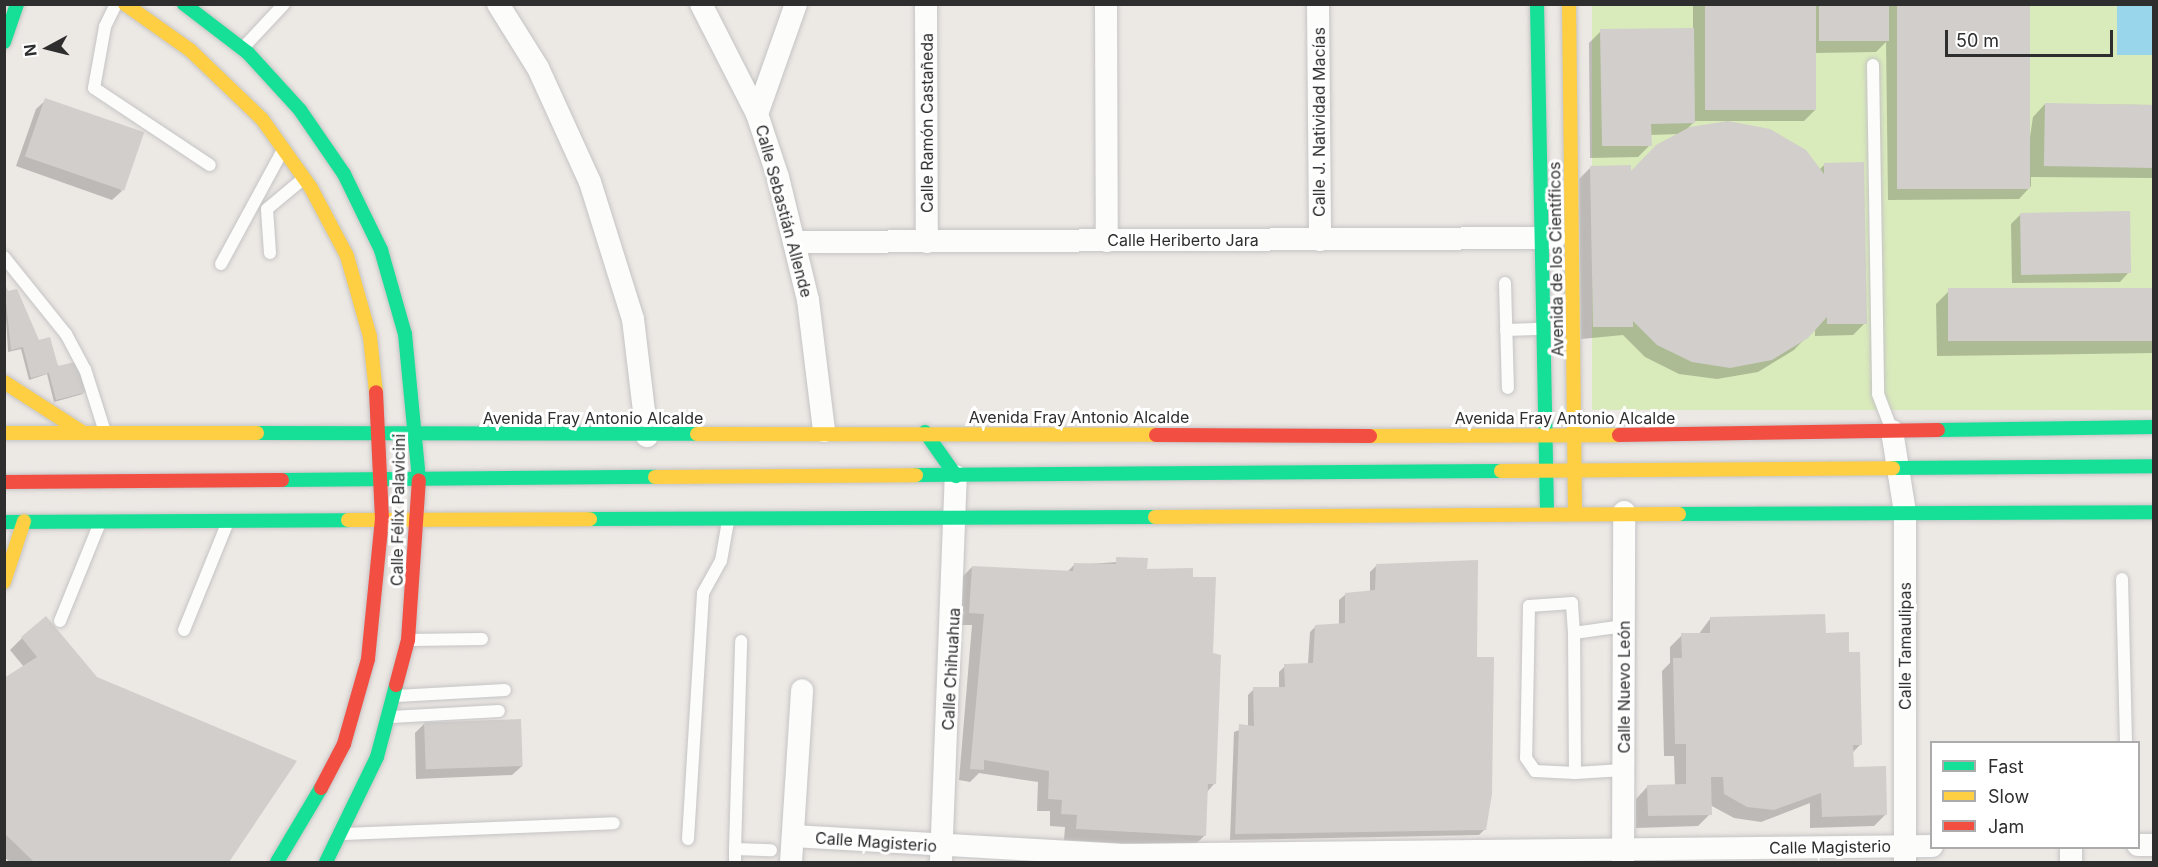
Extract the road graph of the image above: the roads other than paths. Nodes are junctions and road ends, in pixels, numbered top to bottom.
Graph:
1 (17, 4) edge
2 (116, 4) edge
3 (125, 4) edge
4 (184, 4) edge
5 (284, 4) edge
6 (701, 4) edge
7 (796, 4) edge
8 (926, 4) edge
9 (1106, 4) edge
10 (1318, 4) edge
11 (1537, 4) edge
12 (1569, 4) edge
13 (503, 6) edge
14 (4, 42) edge
15 (242, 49) junction
16 (1873, 65) dead end
17 (757, 114) junction
18 (283, 149) junction
19 (210, 165) dead end
20 (304, 178) junction
21 (1572, 238) junction
22 (1543, 239) junction
23 (1320, 240) junction
24 (1107, 241) junction
25 (795, 242) junction
26 (927, 242) junction
27 (270, 253) dead end
28 (4, 257) edge
29 (221, 264) dead end
30 (1505, 283) dead end
31 (1544, 329) junction
32 (1506, 330) junction
33 (4, 382) edge
34 (1508, 388) dead end
35 (2154, 427) edge
36 (824, 431) junction
37 (1892, 431) junction
38 (82, 432) junction
39 (926, 432) junction
40 (4, 433) edge
41 (105, 433) junction
42 (381, 434) junction
43 (418, 435) junction
44 (647, 436) junction
45 (1545, 436) junction
46 (1574, 436) junction
47 (2154, 466) edge
48 (1901, 467) junction
49 (1546, 473) junction
50 (1575, 473) junction
51 (956, 476) junction
52 (382, 481) junction
53 (419, 481) junction
54 (4, 482) edge
55 (1624, 512) junction
56 (1905, 512) junction
57 (2154, 512) edge
58 (1547, 513) junction
59 (1575, 513) junction
60 (958, 516) junction
61 (729, 517) junction
62 (382, 519) junction
63 (418, 519) junction
64 (229, 520) junction
65 (24, 521) junction
66 (100, 521) junction
67 (4, 522) edge
68 (2122, 579) dead end
69 (4, 582) edge
70 (60, 621) dead end
71 (1624, 626) junction
72 (184, 630) dead end
73 (1574, 633) junction
74 (482, 639) dead end
75 (408, 640) junction
76 (741, 641) dead end
77 (506, 690) dead end
78 (802, 690) dead end
79 (394, 696) junction
80 (499, 711) dead end
81 (390, 717) junction
82 (2126, 741) edge
83 (1623, 770) junction
84 (1575, 773) junction
85 (614, 823) dead end
86 (340, 834) junction
87 (792, 836) junction
88 (688, 839) dead end
89 (1930, 847) edge
90 (735, 849) junction
91 (771, 850) junction
92 (1905, 854) edge
93 (941, 855) edge
94 (1623, 856) edge
95 (1474, 858) edge
96 (277, 862) edge
97 (326, 862) edge
98 (735, 862) edge
99 (791, 862) edge
100 (804, 862) edge

1 - 14 street
2 - 19 lane
3 - 18 street, Calle Félix Palavicini
4 - 15 street, Calle Félix Palavicini
5 - 15 lane
6 - 17 street, Calle Sebastián Allende
7 - 17 street
8 - 26 street, Calle Ramón Castañeda
9 - 24 street
10 - 23 street, Calle J. Natividad Macías
11 - 22 street, Avenida de los Científicos
12 - 21 street, Avenida de los Científicos
13 - 44 street
15 - 43 street, Calle Félix Palavicini
16 - 37 lane
17 - 25 street, Calle Sebastián Allende
18 - 20 street, Calle Félix Palavicini
18 - 29 lane
20 - 27 lane
20 - 42 street, Calle Félix Palavicini
21 - 22 street, Calle Heriberto Jara
21 - 46 street, Avenida de los Científicos
22 - 23 street, Calle Heriberto Jara
22 - 31 street, Avenida de los Científicos
23 - 24 street, Calle Heriberto Jara
24 - 26 street, Calle Heriberto Jara
25 - 26 street, Calle Heriberto Jara
25 - 36 street, Calle Sebastián Allende
28 - 41 lane
30 - 32 lane
31 - 32 lane
31 - 45 street, Avenida de los Científicos
32 - 34 lane
33 - 38 street
35 - 37 street, Avenida Fray Antonio Alcalde
36 - 39 street, Avenida Fray Antonio Alcalde
36 - 44 street, Avenida Fray Antonio Alcalde
37 - 46 street, Avenida Fray Antonio Alcalde
37 - 48 street, Calle Tamaulipas
38 - 40 street, Avenida Fray Antonio Alcalde
38 - 41 street, Avenida Fray Antonio Alcalde
39 - 45 street, Avenida Fray Antonio Alcalde
39 - 51 street
41 - 42 street, Avenida Fray Antonio Alcalde
42 - 43 street, Avenida Fray Antonio Alcalde
42 - 52 street, Calle Félix Palavicini
43 - 44 street, Avenida Fray Antonio Alcalde
43 - 53 street, Calle Félix Palavicini
45 - 46 street, Avenida Fray Antonio Alcalde
45 - 49 street, Avenida de los Científicos
46 - 50 street, Avenida de los Científicos
47 - 48 street
48 - 50 street
48 - 56 street, Calle Tamaulipas
49 - 50 street
49 - 51 street
49 - 58 street, Avenida de los Científicos
50 - 59 street, Avenida de los Científicos
51 - 53 street
51 - 60 street, Calle Chihuahua
52 - 53 street
52 - 54 street
52 - 62 street, Calle Félix Palavicini
53 - 63 street, Calle Félix Palavicini
55 - 56 street
55 - 59 street
55 - 71 street, Calle Nuevo León
56 - 57 street
56 - 92 street, Calle Tamaulipas
58 - 59 street
58 - 60 street
60 - 61 street
60 - 93 street, Calle Chihuahua
61 - 63 street
61 - 88 lane
62 - 63 street
62 - 64 street
62 - 96 street, Calle Félix Palavicini
63 - 75 street, Calle Félix Palavicini
64 - 66 street
64 - 72 lane
65 - 66 street
65 - 67 street
65 - 69 street
66 - 70 lane
68 - 82 lane
71 - 73 lane
71 - 83 street, Calle Nuevo León
73 - 84 lane
73 - 84 lane
74 - 75 lane
75 - 79 street, Calle Félix Palavicini
76 - 90 lane
77 - 79 lane
78 - 87 street
79 - 81 street, Calle Félix Palavicini
80 - 81 lane
81 - 86 street, Calle Félix Palavicini
83 - 84 lane
83 - 94 street, Calle Nuevo León
85 - 86 lane
86 - 97 street, Calle Félix Palavicini
87 - 91 lane
87 - 93 street, Calle Magisterio
87 - 99 street
89 - 92 street, Calle Magisterio
90 - 91 lane
90 - 98 lane
91 - 99 lane
92 - 94 street, Calle Magisterio
93 - 95 street, Calle Magisterio
94 - 95 street, Calle Magisterio
99 - 100 street, Calle Magisterio

